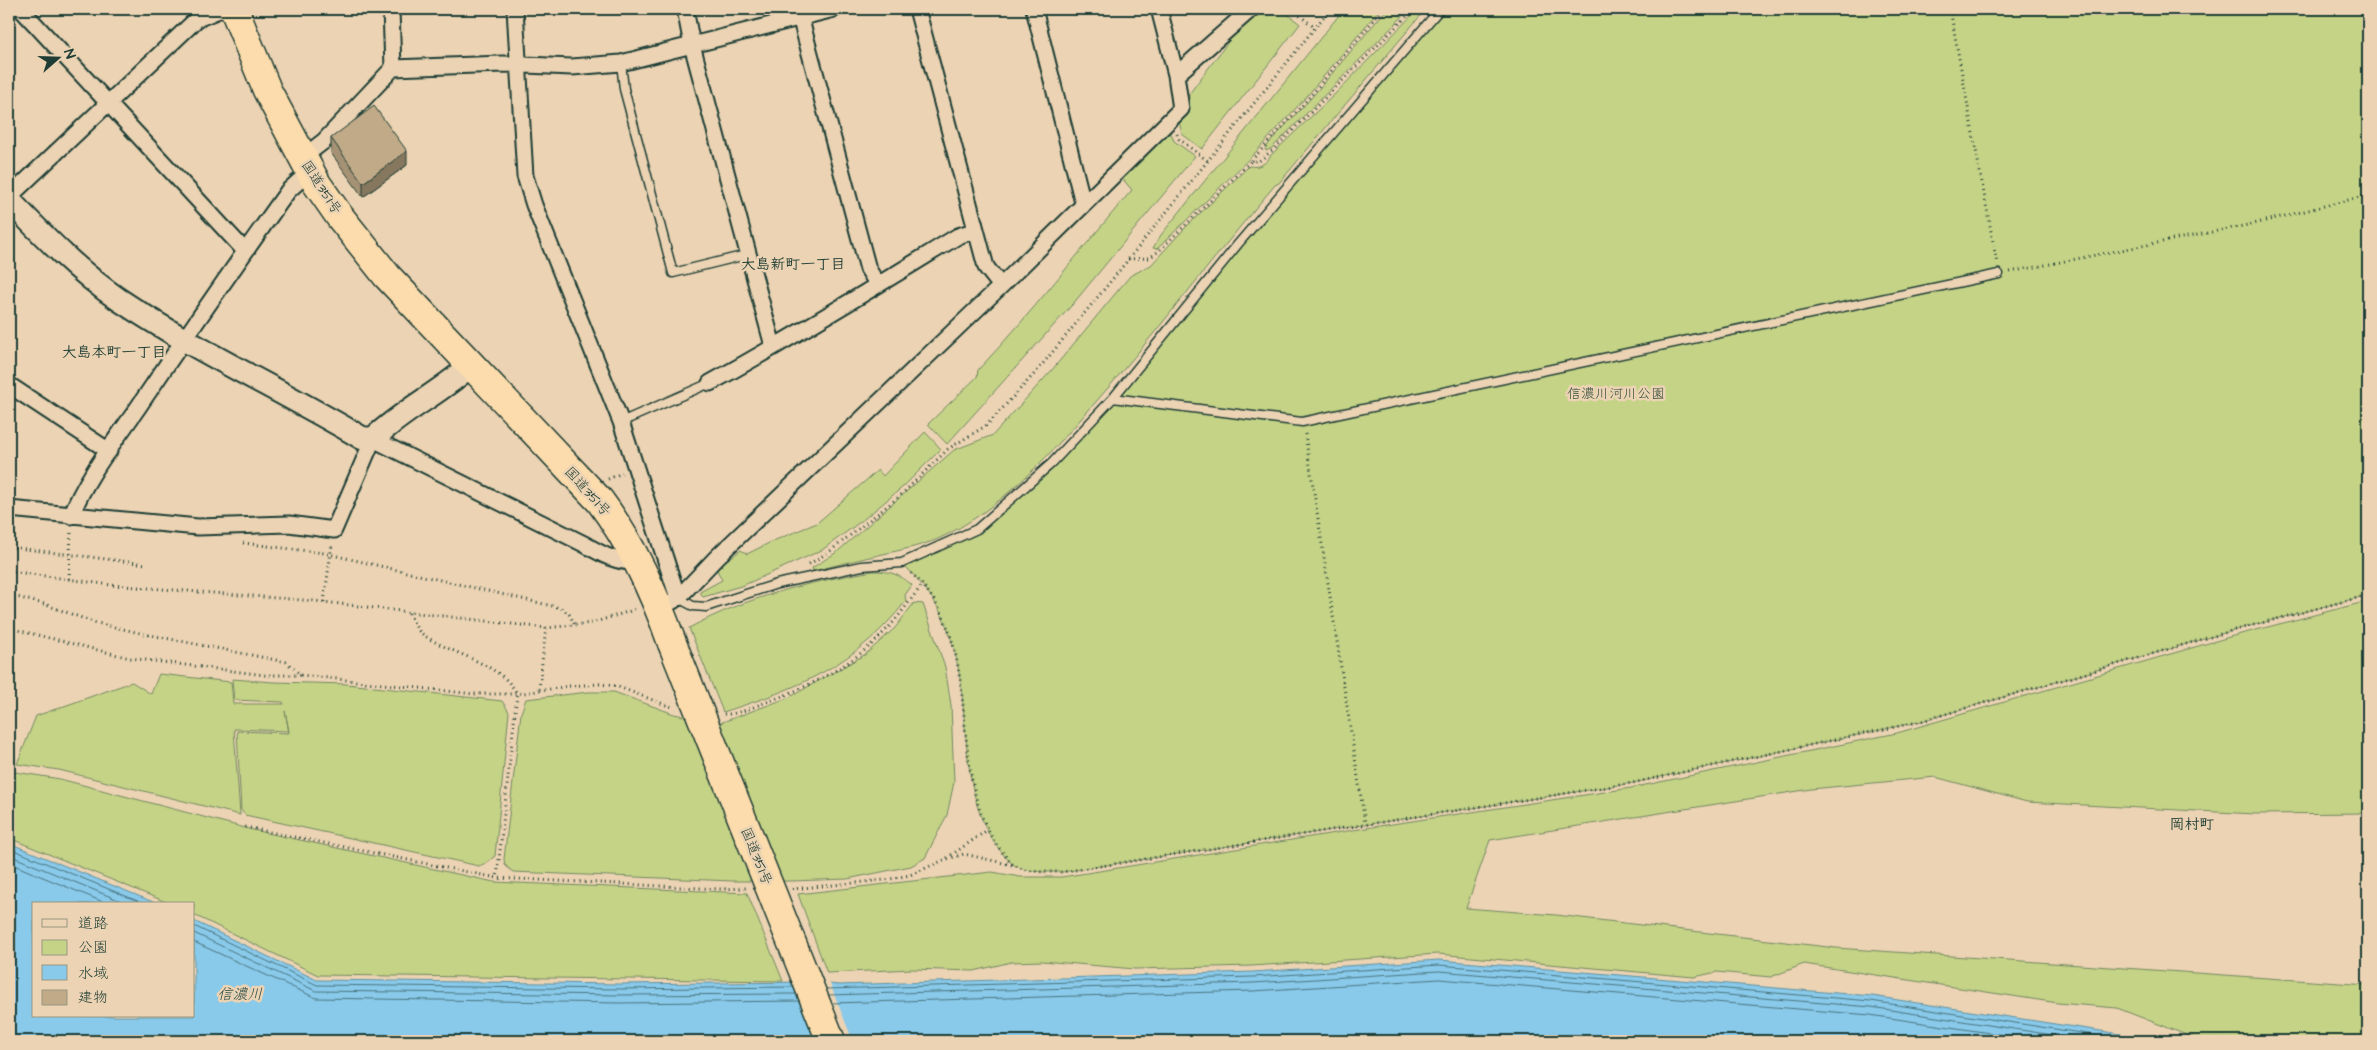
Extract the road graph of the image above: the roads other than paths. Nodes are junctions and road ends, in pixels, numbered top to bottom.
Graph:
1 (20, 9) edge
2 (221, 9) edge
3 (234, 9) edge
4 (391, 9) edge
5 (515, 9) edge
6 (685, 9) edge
7 (834, 9) edge
8 (917, 9) edge
9 (1034, 9) edge
10 (1159, 9) edge
11 (1251, 9) edge
12 (1440, 9) edge
13 (799, 13) edge
14 (692, 46) junction
15 (621, 63) junction
16 (518, 66) junction
17 (393, 68) junction
18 (1176, 75) junction
19 (108, 104) junction
20 (306, 164) junction
21 (9, 198) edge
22 (1084, 203) junction
23 (976, 230) junction
24 (245, 251) junction
25 (746, 256) junction
26 (1999, 274) road end
27 (878, 285) junction
28 (1001, 286) junction
29 (184, 340) junction
30 (772, 346) junction
31 (470, 365) junction
32 (710, 383) joint
33 (9, 385) edge
34 (1113, 398) junction
35 (621, 422) junction
36 (373, 439) junction
37 (109, 451) junction
38 (9, 509) edge
39 (72, 519) junction
40 (639, 562) junction
41 (660, 604) junction
42 (831, 1041) edge

1 - 19 street
2 - 19 street
3 - 20 highway, 国道351号
4 - 17 street
5 - 16 street
6 - 14 street
7 - 13 street
8 - 23 street
9 - 22 street
10 - 18 street
11 - 18 street
12 - 34 lane
13 - 14 street
13 - 27 street
14 - 15 street
14 - 25 street
15 - 16 street
15 - 25 lane
16 - 17 street
16 - 35 street
17 - 20 street
18 - 22 street
19 - 21 street
19 - 24 street
20 - 24 street
20 - 31 highway, 国道351号
21 - 29 street
22 - 28 street
23 - 27 street
23 - 28 street
24 - 29 street
25 - 30 street
26 - 34 lane
27 - 30 street
28 - 41 street
29 - 36 street
29 - 37 street
30 - 32 street
31 - 36 street
31 - 40 highway, 国道351号
32 - 35 lane
33 - 37 street
34 - 41 lane
35 - 41 street
36 - 39 street
36 - 40 street
37 - 39 street
38 - 39 street
40 - 41 highway, 国道351号
41 - 42 highway, 国道351号, bridge

